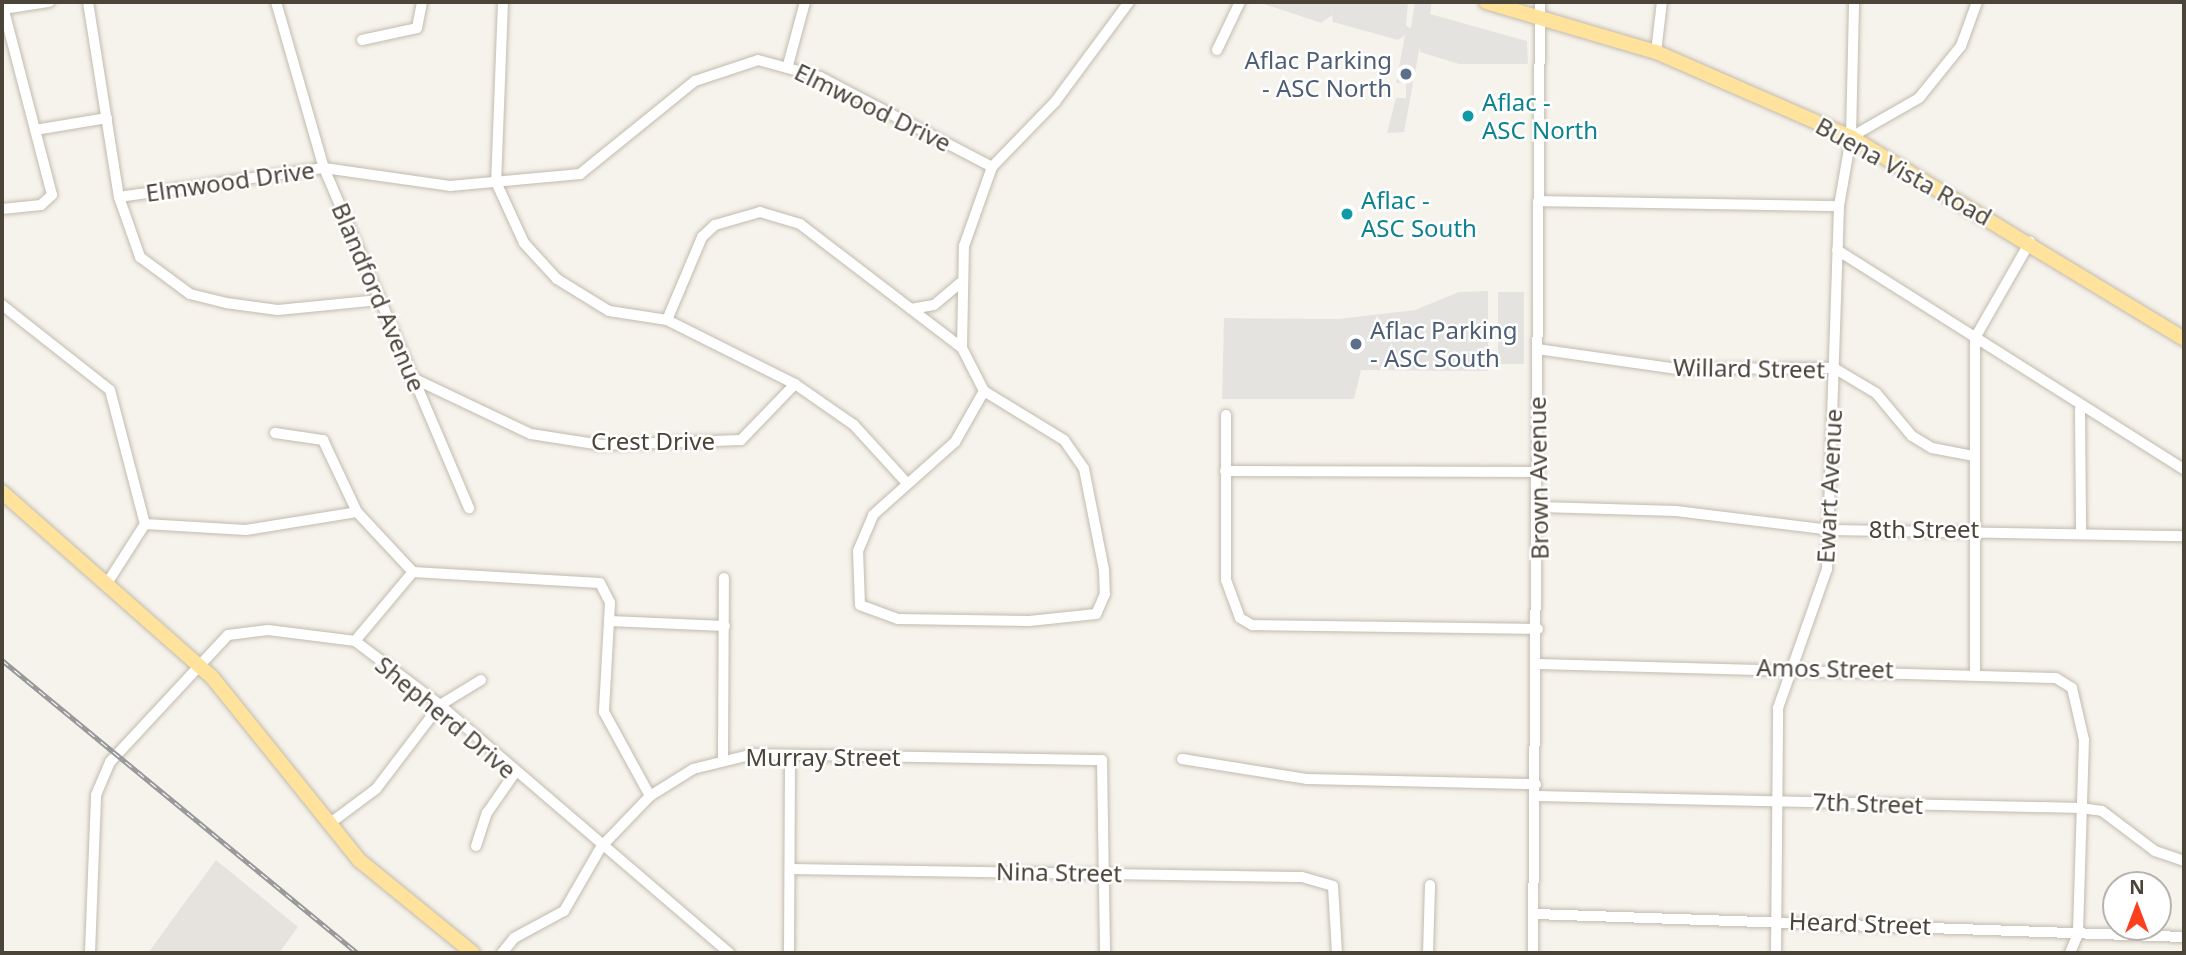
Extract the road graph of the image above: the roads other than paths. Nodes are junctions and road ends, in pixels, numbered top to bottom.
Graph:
1 (49, 2) edge
2 (88, 2) edge
3 (276, 2) edge
4 (422, 2) edge
5 (503, 2) edge
6 (805, 2) edge
7 (1129, 2) edge
8 (1240, 2) edge
9 (1486, 2) edge
10 (1540, 2) edge
11 (1662, 2) edge
12 (1854, 2) edge
13 (1977, 2) edge
14 (2, 6) edge
15 (1540, 18) junction
16 (362, 40) dead end
17 (1217, 50) dead end
18 (1656, 52) junction
19 (788, 65) junction
20 (107, 118) junction
21 (35, 131) junction
22 (1851, 137) junction
23 (992, 167) junction
24 (324, 168) junction
25 (496, 182) junction
26 (119, 197) junction
27 (1538, 201) junction
28 (1839, 206) junction
29 (2, 209) edge
30 (2030, 242) junction
31 (1838, 250) junction
32 (960, 283) junction
33 (380, 300) junction
34 (2, 305) edge
35 (911, 309) junction
36 (667, 320) junction
37 (1975, 338) junction
38 (2184, 339) edge
39 (962, 348) junction
40 (1537, 349) junction
41 (1834, 368) junction
42 (415, 379) junction
43 (795, 384) junction
44 (984, 391) junction
45 (2081, 409) junction
46 (1226, 415) dead end
47 (275, 433) dead end
48 (1974, 456) junction
49 (2184, 469) edge
50 (1225, 471) junction
51 (1539, 472) junction
52 (905, 481) junction
53 (2, 492) edge
54 (1540, 507) junction
55 (469, 508) dead end
56 (357, 512) junction
57 (145, 524) junction
58 (1979, 528) junction
59 (1830, 530) junction
60 (2081, 534) junction
61 (2184, 536) edge
62 (413, 572) junction
63 (724, 578) dead end
64 (106, 585) junction
65 (609, 621) junction
66 (725, 626) junction
67 (1538, 629) junction
68 (355, 641) junction
69 (198, 664) junction
70 (1538, 664) junction
71 (1789, 667) junction
72 (1975, 671) junction
73 (481, 680) dead end
74 (440, 705) junction
75 (790, 757) junction
76 (723, 758) junction
77 (1182, 759) dead end
78 (514, 774) junction
79 (1536, 784) junction
80 (650, 796) junction
81 (1537, 796) junction
82 (1781, 800) junction
83 (2081, 808) junction
84 (329, 824) junction
85 (476, 846) dead end
86 (601, 847) junction
87 (2184, 860) edge
88 (790, 869) junction
89 (1105, 873) junction
90 (1430, 885) dead end
91 (1535, 914) junction
92 (1777, 920) junction
93 (2078, 934) junction
94 (2184, 937) edge
95 (90, 953) edge
96 (473, 953) edge
97 (502, 953) edge
98 (729, 953) edge
99 (789, 953) edge
100 (1105, 953) edge
101 (1338, 953) edge
102 (1428, 953) edge
103 (1533, 953) edge
104 (1776, 953) edge
105 (2070, 953) edge

1 - 14 street
2 - 20 street
3 - 24 street, Blandford Avenue
4 - 16 street
5 - 25 street
6 - 19 street
7 - 23 street
8 - 17 street
9 - 15 main road, Buena Vista Road
10 - 15 street, Brown Avenue
11 - 18 street
12 - 22 street, Ewart Avenue
13 - 22 street
14 - 21 street
15 - 18 main road, Buena Vista Road
15 - 27 street, Brown Avenue
18 - 22 main road, Buena Vista Road
19 - 23 street, Elmwood Drive
19 - 25 street, Elmwood Drive
20 - 21 street
20 - 26 street
21 - 29 street
22 - 28 street, Ewart Avenue
22 - 30 main road, Buena Vista Road
23 - 32 street
24 - 25 street, Elmwood Drive
24 - 26 street, Elmwood Drive
24 - 33 street, Blandford Avenue
25 - 36 street
26 - 33 street
27 - 28 street
27 - 40 street, Brown Avenue
28 - 31 street, Ewart Avenue
30 - 37 street
30 - 38 main road, Buena Vista Road
31 - 37 street
31 - 41 street, Ewart Avenue
32 - 35 street
32 - 39 street
33 - 42 street, Blandford Avenue
34 - 57 street
35 - 36 street
35 - 39 street
36 - 43 street
37 - 45 street
37 - 48 street
39 - 44 street
40 - 41 street, Willard Street
40 - 51 street, Brown Avenue
41 - 48 street, Willard Street
41 - 59 street, Ewart Avenue
42 - 43 street, Crest Drive
42 - 55 street, Blandford Avenue
43 - 52 street
44 - 52 street
44 - 52 street
45 - 49 street
45 - 60 street
46 - 50 street
47 - 56 street
48 - 58 street
50 - 51 street
50 - 67 street
51 - 54 street, Brown Avenue
53 - 64 main road
54 - 59 street, 8th Street
54 - 67 street, Brown Avenue
56 - 57 street
56 - 62 street
57 - 64 street
58 - 59 street, 8th Street
58 - 60 street, 8th Street
58 - 72 street
59 - 71 street, Ewart Avenue
60 - 61 street, 8th Street
62 - 65 street
62 - 68 street
63 - 66 street
64 - 69 main road
65 - 66 street
65 - 80 street
66 - 76 street
67 - 70 street, Brown Avenue
68 - 69 street, Shepherd Drive
68 - 74 street, Shepherd Drive
69 - 84 main road
69 - 95 street, Shepherd Drive
70 - 71 street, Amos Street
70 - 79 street, Brown Avenue
71 - 72 street, Amos Street
71 - 82 street, Ewart Avenue
72 - 83 street, Amos Street
73 - 74 street
74 - 78 street, Shepherd Drive
74 - 84 street
75 - 76 street, Murray Street
75 - 88 street
75 - 89 street, Murray Street
76 - 80 street, Murray Street
77 - 79 street
78 - 85 street
78 - 86 street, Shepherd Drive
79 - 81 street, Brown Avenue
80 - 86 street, Murray Street
81 - 82 street, 7th Street
81 - 91 street, Brown Avenue
82 - 83 street, 7th Street
82 - 92 street, Ewart Avenue
83 - 87 street, 7th Street
83 - 93 street, Amos Street
84 - 96 main road
86 - 97 street, Murray Street
86 - 98 street, Shepherd Drive
88 - 89 street, Nina Street
88 - 99 street
89 - 100 street, Murray Street
89 - 101 street, Nina Street
90 - 102 street
91 - 92 street, Heard Street
91 - 103 street, Brown Avenue
92 - 93 street, Heard Street
92 - 104 street, Ewart Avenue
93 - 94 street, Heard Street
93 - 105 street

